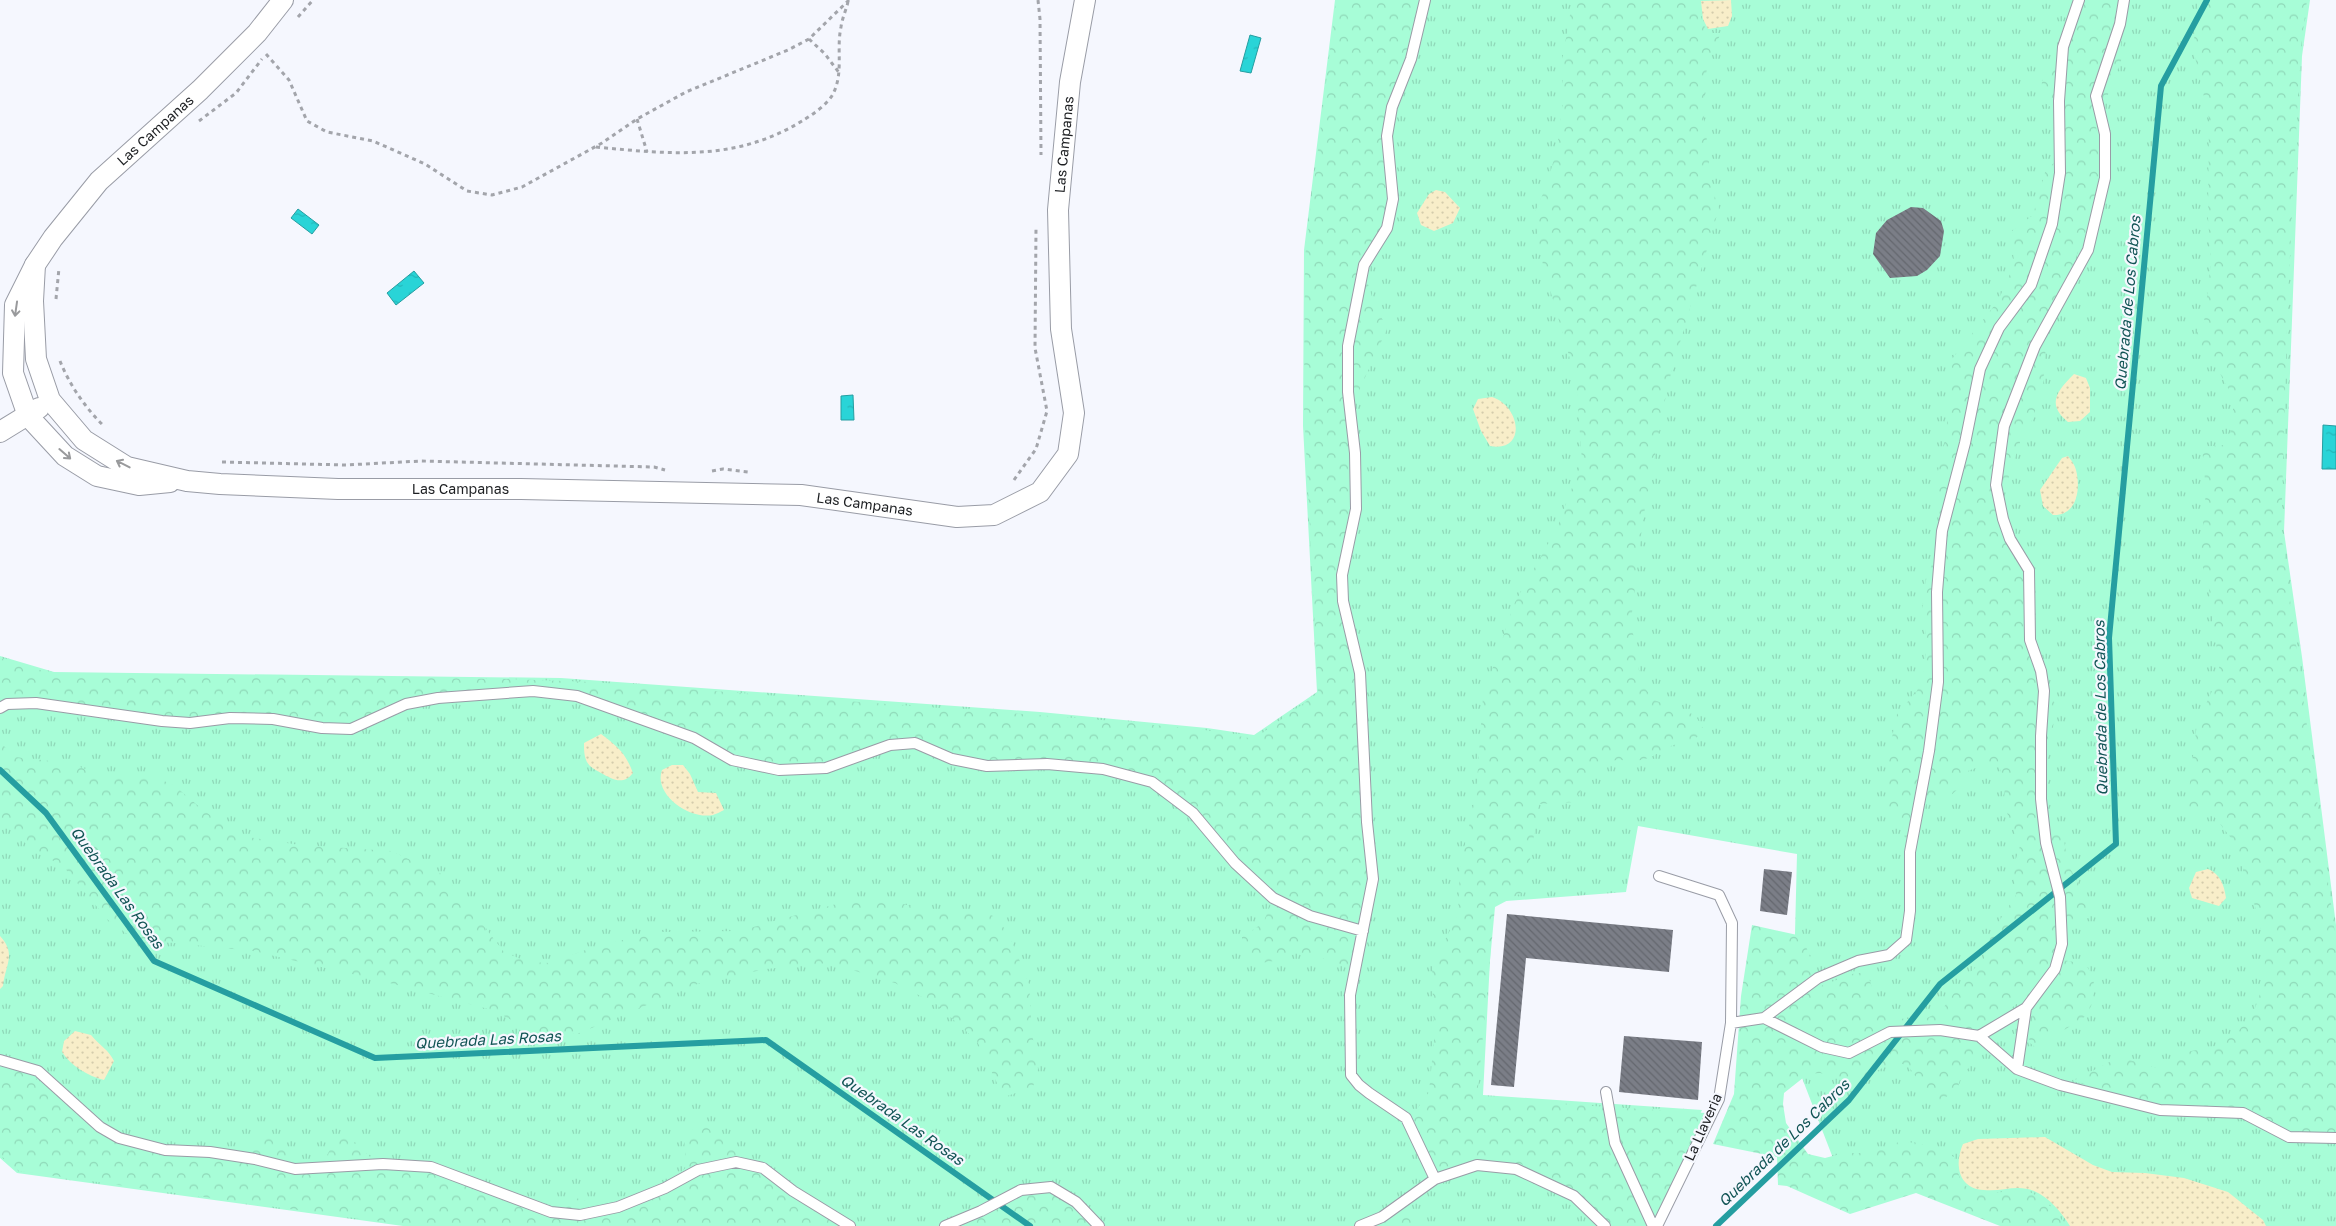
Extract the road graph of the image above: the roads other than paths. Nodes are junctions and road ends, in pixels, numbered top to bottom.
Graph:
1 (283, 0) edge
2 (1425, 0) edge
3 (2079, 0) edge
4 (2124, 0) edge
5 (1085, 3) edge
6 (35, 265) junction
7 (50, 400) junction
8 (28, 416) junction
9 (0, 432) edge
10 (187, 480) junction
11 (0, 708) edge
12 (1658, 876) dead end
13 (1363, 931) junction
14 (2026, 1008) junction
15 (1764, 1018) junction
16 (1731, 1023) junction
17 (1979, 1036) junction
18 (0, 1060) edge
19 (2017, 1069) junction
20 (1606, 1092) dead end
21 (2336, 1138) edge
22 (1435, 1179) junction
23 (850, 1226) edge
24 (945, 1226) edge
25 (1099, 1226) edge
26 (1360, 1226) edge
27 (1605, 1226) edge
28 (1655, 1226) edge

1 - 6 street, Las Campanas
2 - 13 lane
3 - 15 lane
4 - 14 lane
5 - 10 street, Las Campanas
6 - 7 street, Las Campanas
6 -> 8 street, Las Campanas
7 - 8 street
10 -> 7 street, Las Campanas
8 - 9 street
8 -> 10 street, Las Campanas
11 - 13 lane
12 - 16 lane, La Llaveria
13 - 22 lane
14 - 17 lane
14 - 19 lane
15 - 16 lane
15 - 17 lane
16 - 28 lane, La Llaveria
17 - 19 lane
18 - 23 lane
19 - 21 lane
20 - 28 lane
22 - 26 lane
22 - 27 lane
24 - 25 lane

